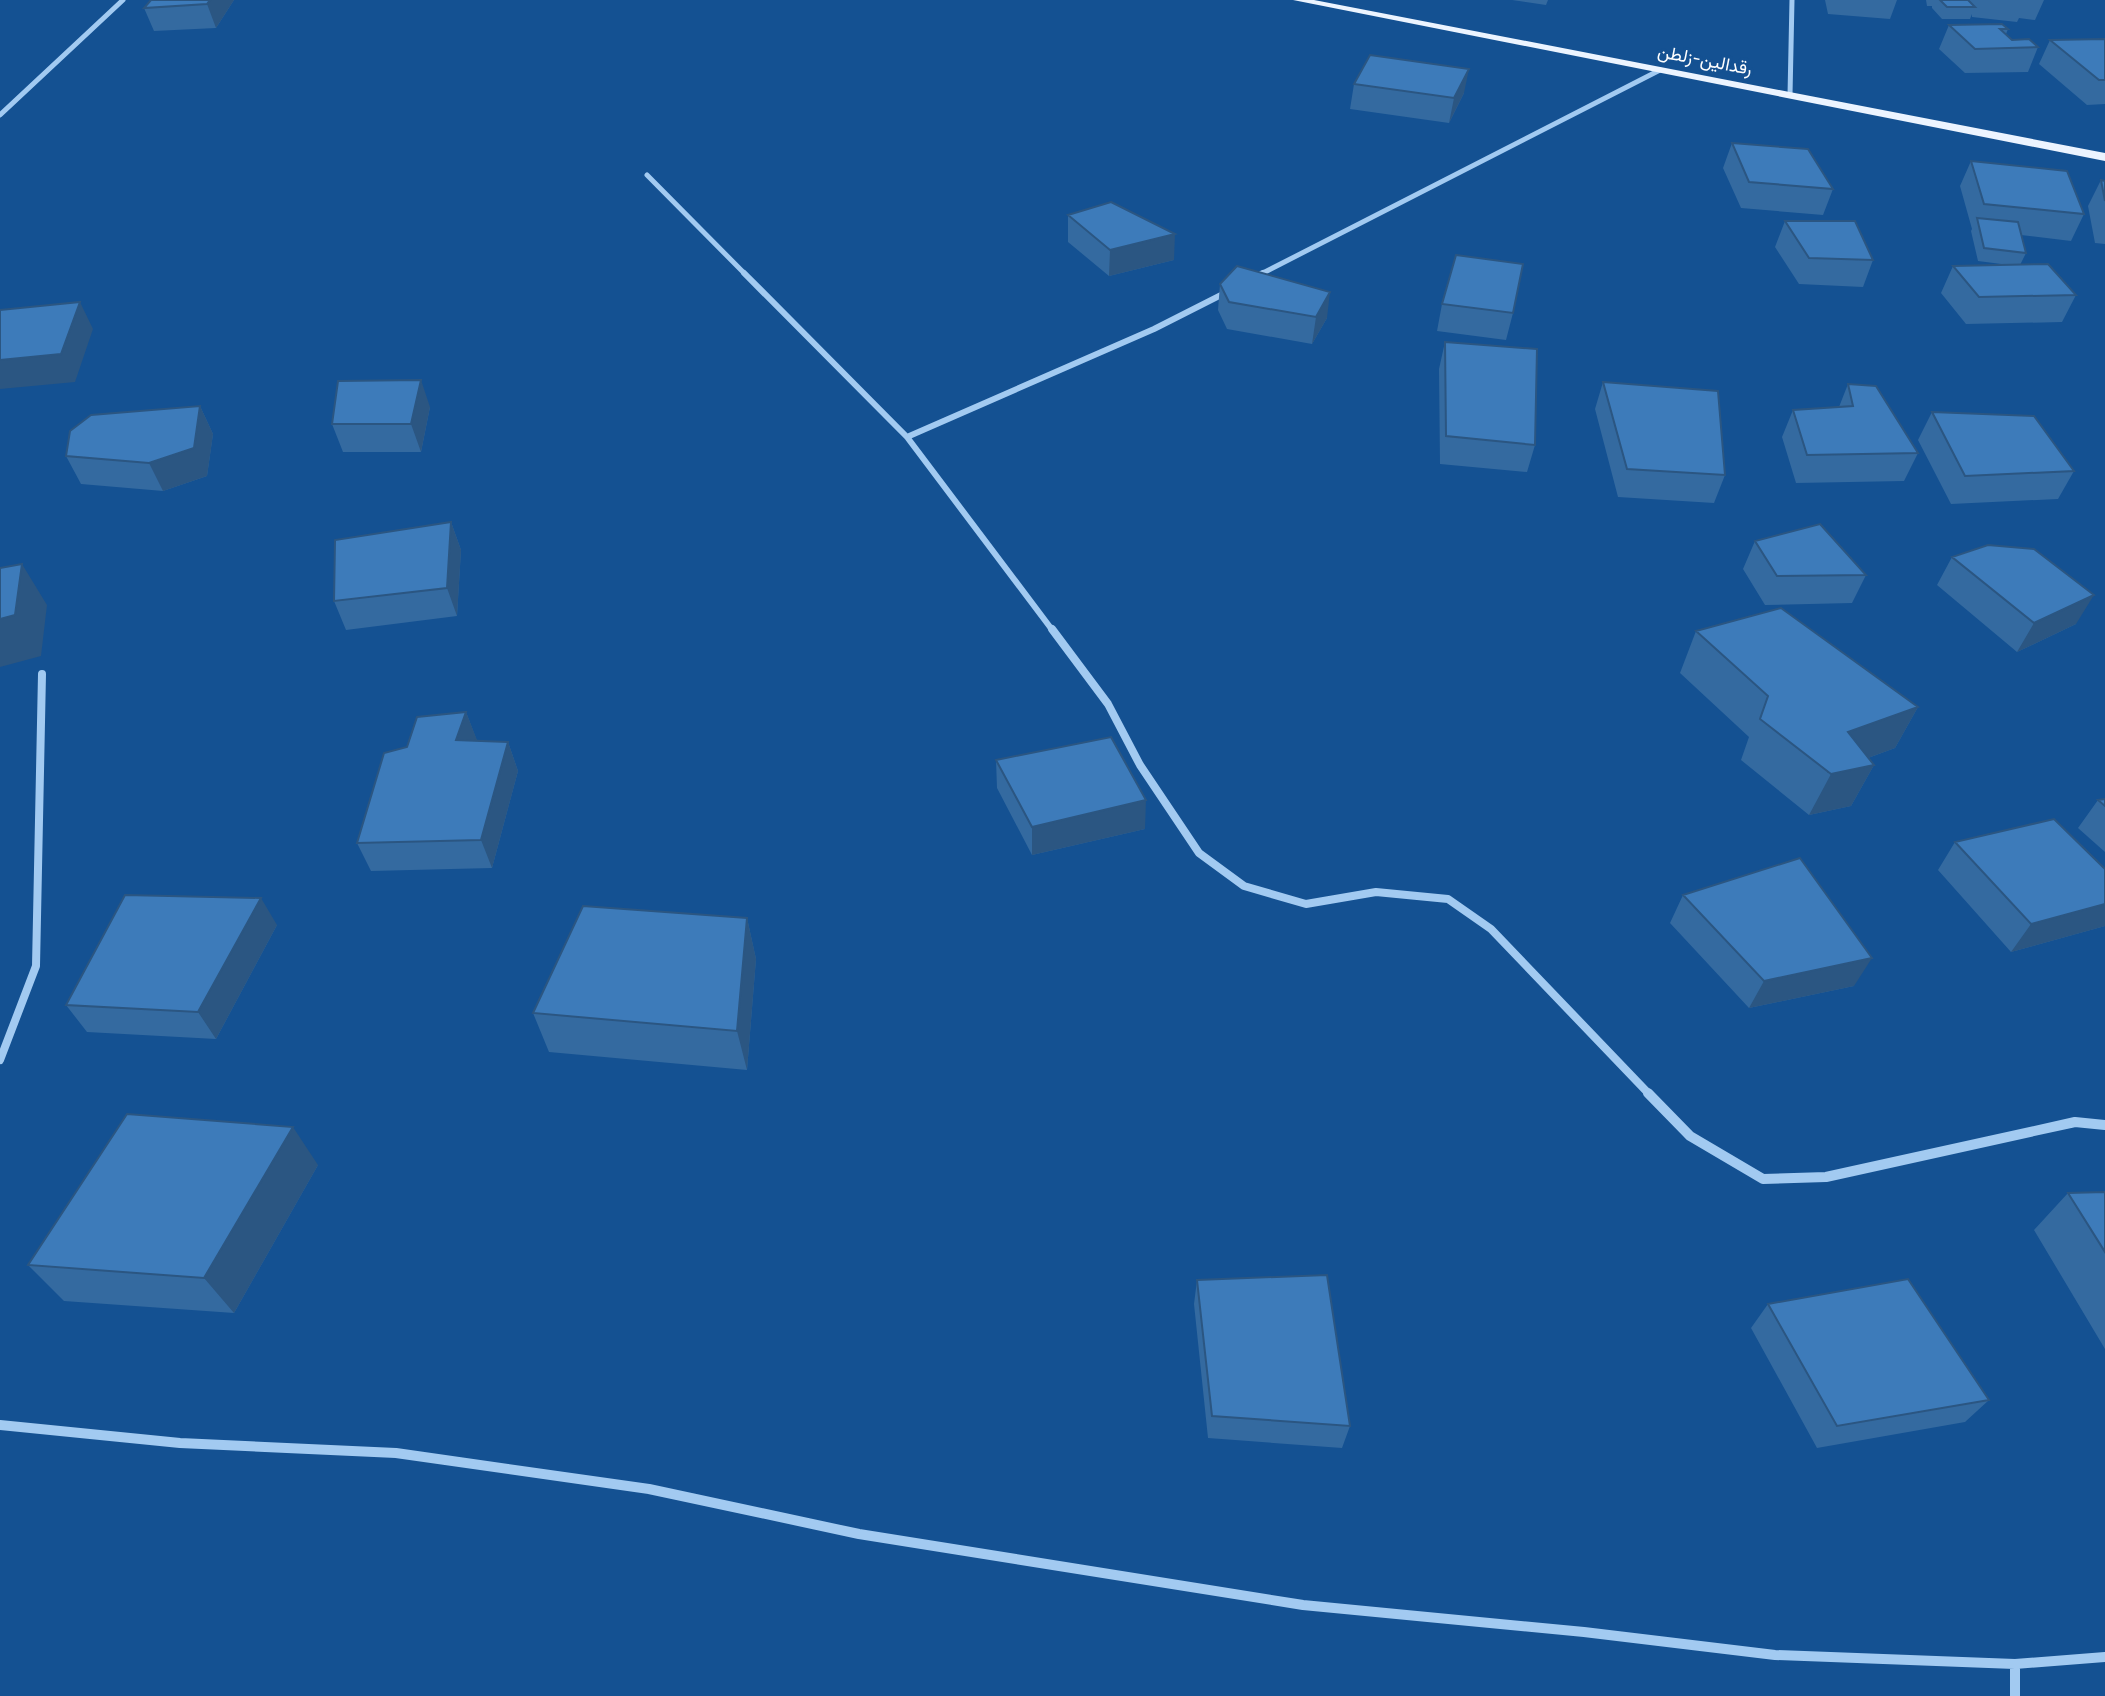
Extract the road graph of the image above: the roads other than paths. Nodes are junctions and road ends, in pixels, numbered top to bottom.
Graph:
1 (123, 0) edge
2 (1298, 0) edge
3 (1792, 0) edge
4 (1660, 70) junction
5 (1790, 95) junction
6 (0, 115) edge
7 (2105, 157) edge
8 (647, 175) dead end
9 (1252, 279) edge
10 (1238, 286) edge
11 (907, 437) junction
12 (42, 674) dead end
13 (0, 1060) edge
14 (2105, 1125) edge
15 (0, 1425) edge
16 (2105, 1657) edge
17 (2015, 1664) junction
18 (2015, 1696) edge

1 - 6 street
2 - 4 main road, رقدالين-زلطن
3 - 5 street
4 - 5 main road, رقدالين-زلطن
4 - 9 street
5 - 7 main road, رقدالين-زلطن
8 - 11 street
10 - 11 street
11 - 14 street
12 - 13 street
15 - 17 street
16 - 17 street
17 - 18 street

